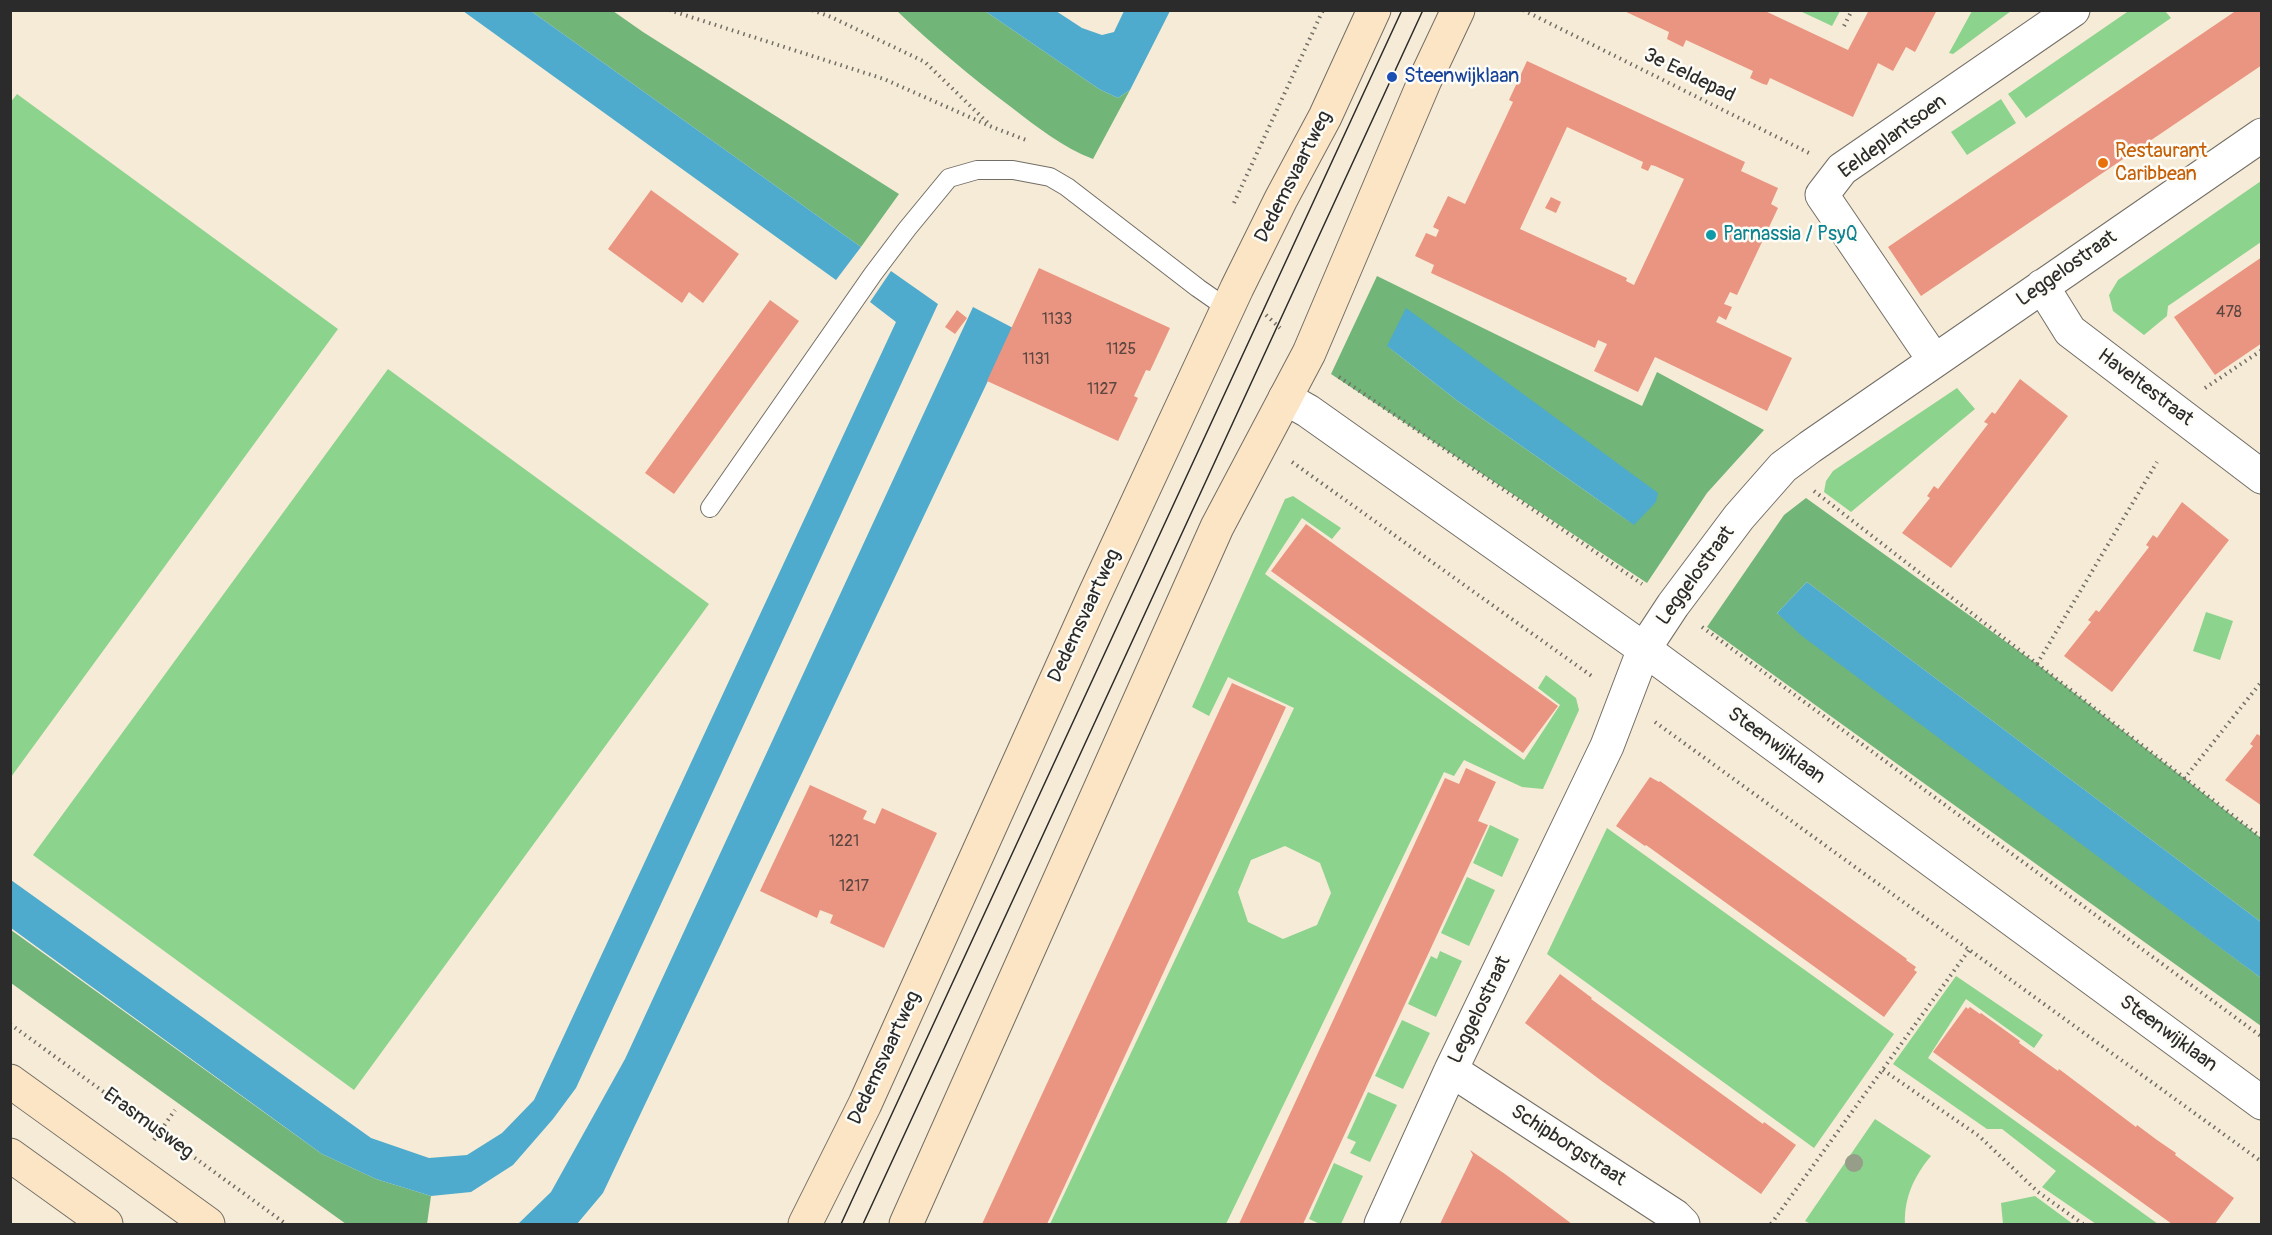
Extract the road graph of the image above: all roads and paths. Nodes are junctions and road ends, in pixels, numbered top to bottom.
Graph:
1 (669, 10) edge
2 (812, 10) edge
3 (1374, 10) edge
4 (1458, 10) edge
5 (1523, 10) edge
6 (1852, 10) edge
7 (2073, 10) edge
8 (1844, 26) dead end
9 (2262, 135) edge
10 (1842, 169) junction
11 (2042, 286) junction
12 (1228, 309) junction
13 (2262, 350) edge
14 (1934, 360) junction
15 (1335, 375) dead end
16 (2205, 388) dead end
17 (1285, 398) junction
18 (1287, 458) dead end
19 (2157, 462) dead end
20 (1783, 467) junction
21 (2262, 477) edge
22 (710, 508) dead end
23 (1673, 605) junction
24 (1644, 649) junction
25 (2037, 664) junction
26 (2262, 681) edge
27 (1624, 700) junction
28 (2184, 779) junction
29 (2262, 838) edge
30 (1969, 950) junction
31 (10, 1024) edge
32 (2262, 1037) edge
33 (1451, 1070) junction
34 (1883, 1070) junction
35 (10, 1081) edge
36 (2262, 1103) edge
37 (175, 1110) dead end
38 (160, 1133) junction
39 (10, 1155) edge
40 (2262, 1162) edge
41 (106, 1224) edge
42 (208, 1224) edge
43 (286, 1224) edge
44 (805, 1224) edge
45 (906, 1224) edge
46 (1381, 1224) edge
47 (1683, 1224) edge
48 (1771, 1224) edge
49 (2083, 1224) edge

1 - 2 path
3 - 12 street, Dedemsvaartweg
4 - 17 street
5 - 10 path, 3e Eeldepad
6 - 8 path
7 - 10 street, Eeldeplantsoen
9 - 11 street, Leggelostraat
10 - 14 street, Eeldeplantsoen
11 - 14 street, Leggelostraat
11 - 21 street, Haveltestraat
12 - 22 lane
12 - 44 street, Dedemsvaartweg
13 - 16 path
14 - 20 street, Leggelostraat
15 - 23 path
17 - 24 street, Steenwijklaan
17 - 45 street
18 - 27 path
19 - 25 path
20 - 23 street, Leggelostraat
20 - 25 path
23 - 24 street, Leggelostraat
23 - 32 path
24 - 27 street, Leggelostraat
24 - 36 street, Steenwijklaan
25 - 28 path
26 - 28 path
27 - 30 path
27 - 33 street, Leggelostraat
28 - 29 path
30 - 34 path
30 - 40 path
31 - 38 path, Erasmusweg
33 - 46 street, Leggelostraat
33 - 47 street, Schipborgstraat
34 - 48 path
34 - 49 path
35 - 42 street
37 - 38 path
38 - 43 path, Erasmusweg
39 - 41 street

